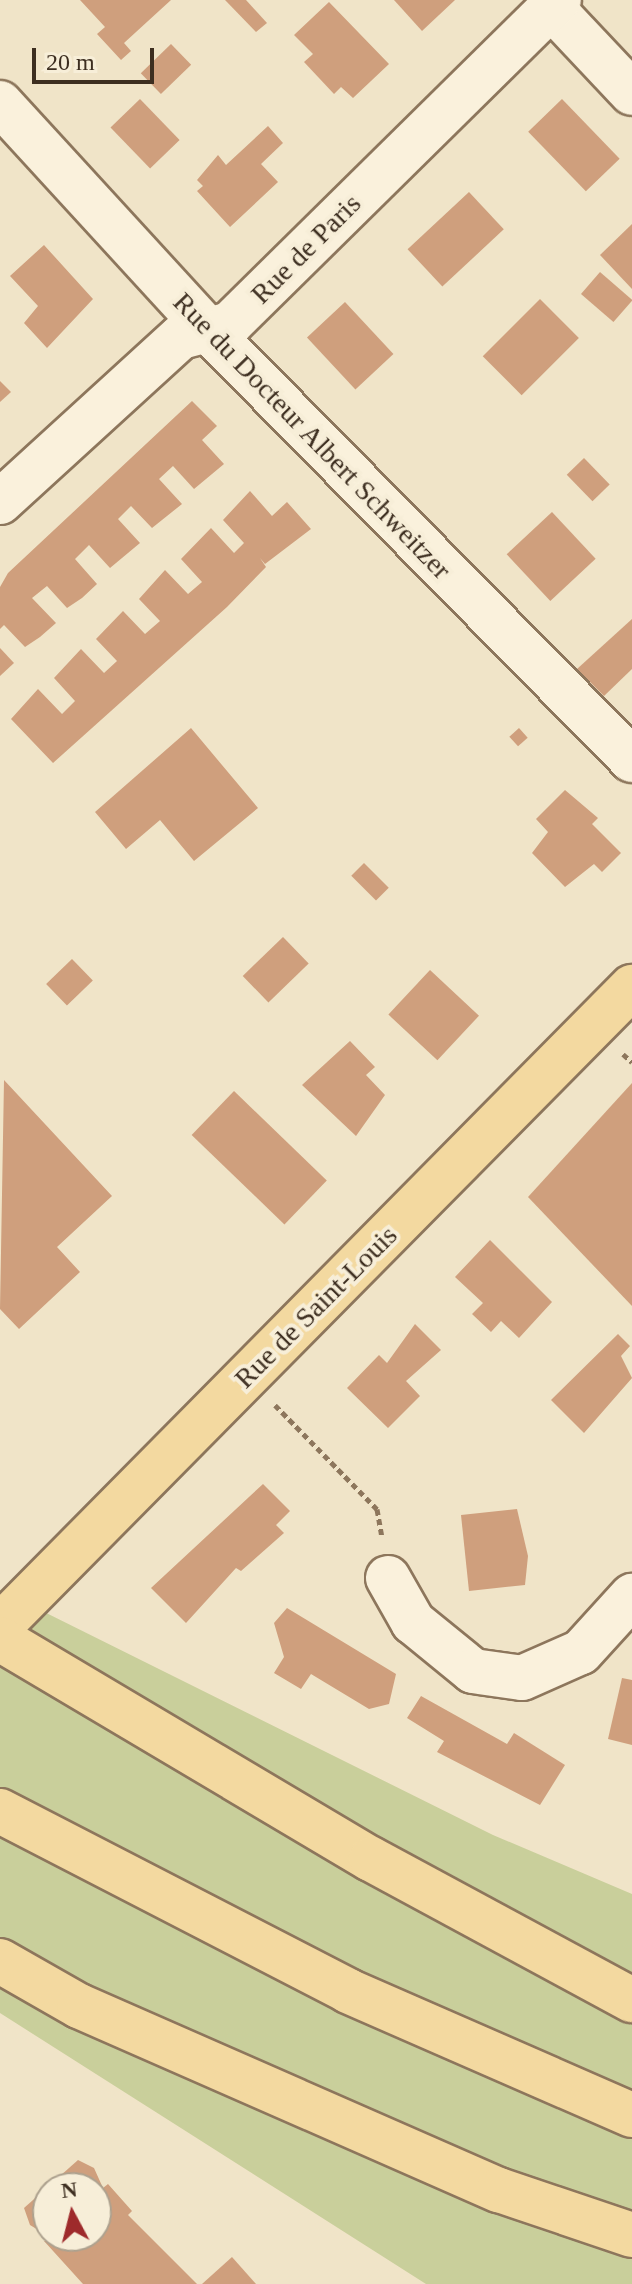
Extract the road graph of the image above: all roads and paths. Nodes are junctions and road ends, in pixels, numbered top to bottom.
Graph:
1 (555, 4) edge
2 (632, 93) edge
3 (0, 103) edge
4 (208, 330) junction
5 (0, 502) edge
6 (632, 760) edge
7 (632, 987) edge
8 (284, 1415) dead end
9 (388, 1578) joint
10 (632, 1596) edge
11 (0, 1626) edge
12 (0, 1639) edge
13 (0, 1811) edge
14 (0, 1961) edge
15 (632, 2000) edge
16 (632, 2115) edge
17 (632, 2235) edge

1 - 2 street
1 - 4 street, Rue de Paris
3 - 4 street, Rue du Docteur Albert Schweitzer
4 - 5 street, Rue de Paris
4 - 6 street, Rue du Docteur Albert Schweitzer
7 - 11 main road, Rue de Saint-Louis
8 - 9 path
9 - 10 street
12 - 15 main road
13 - 16 main road
14 - 17 main road

